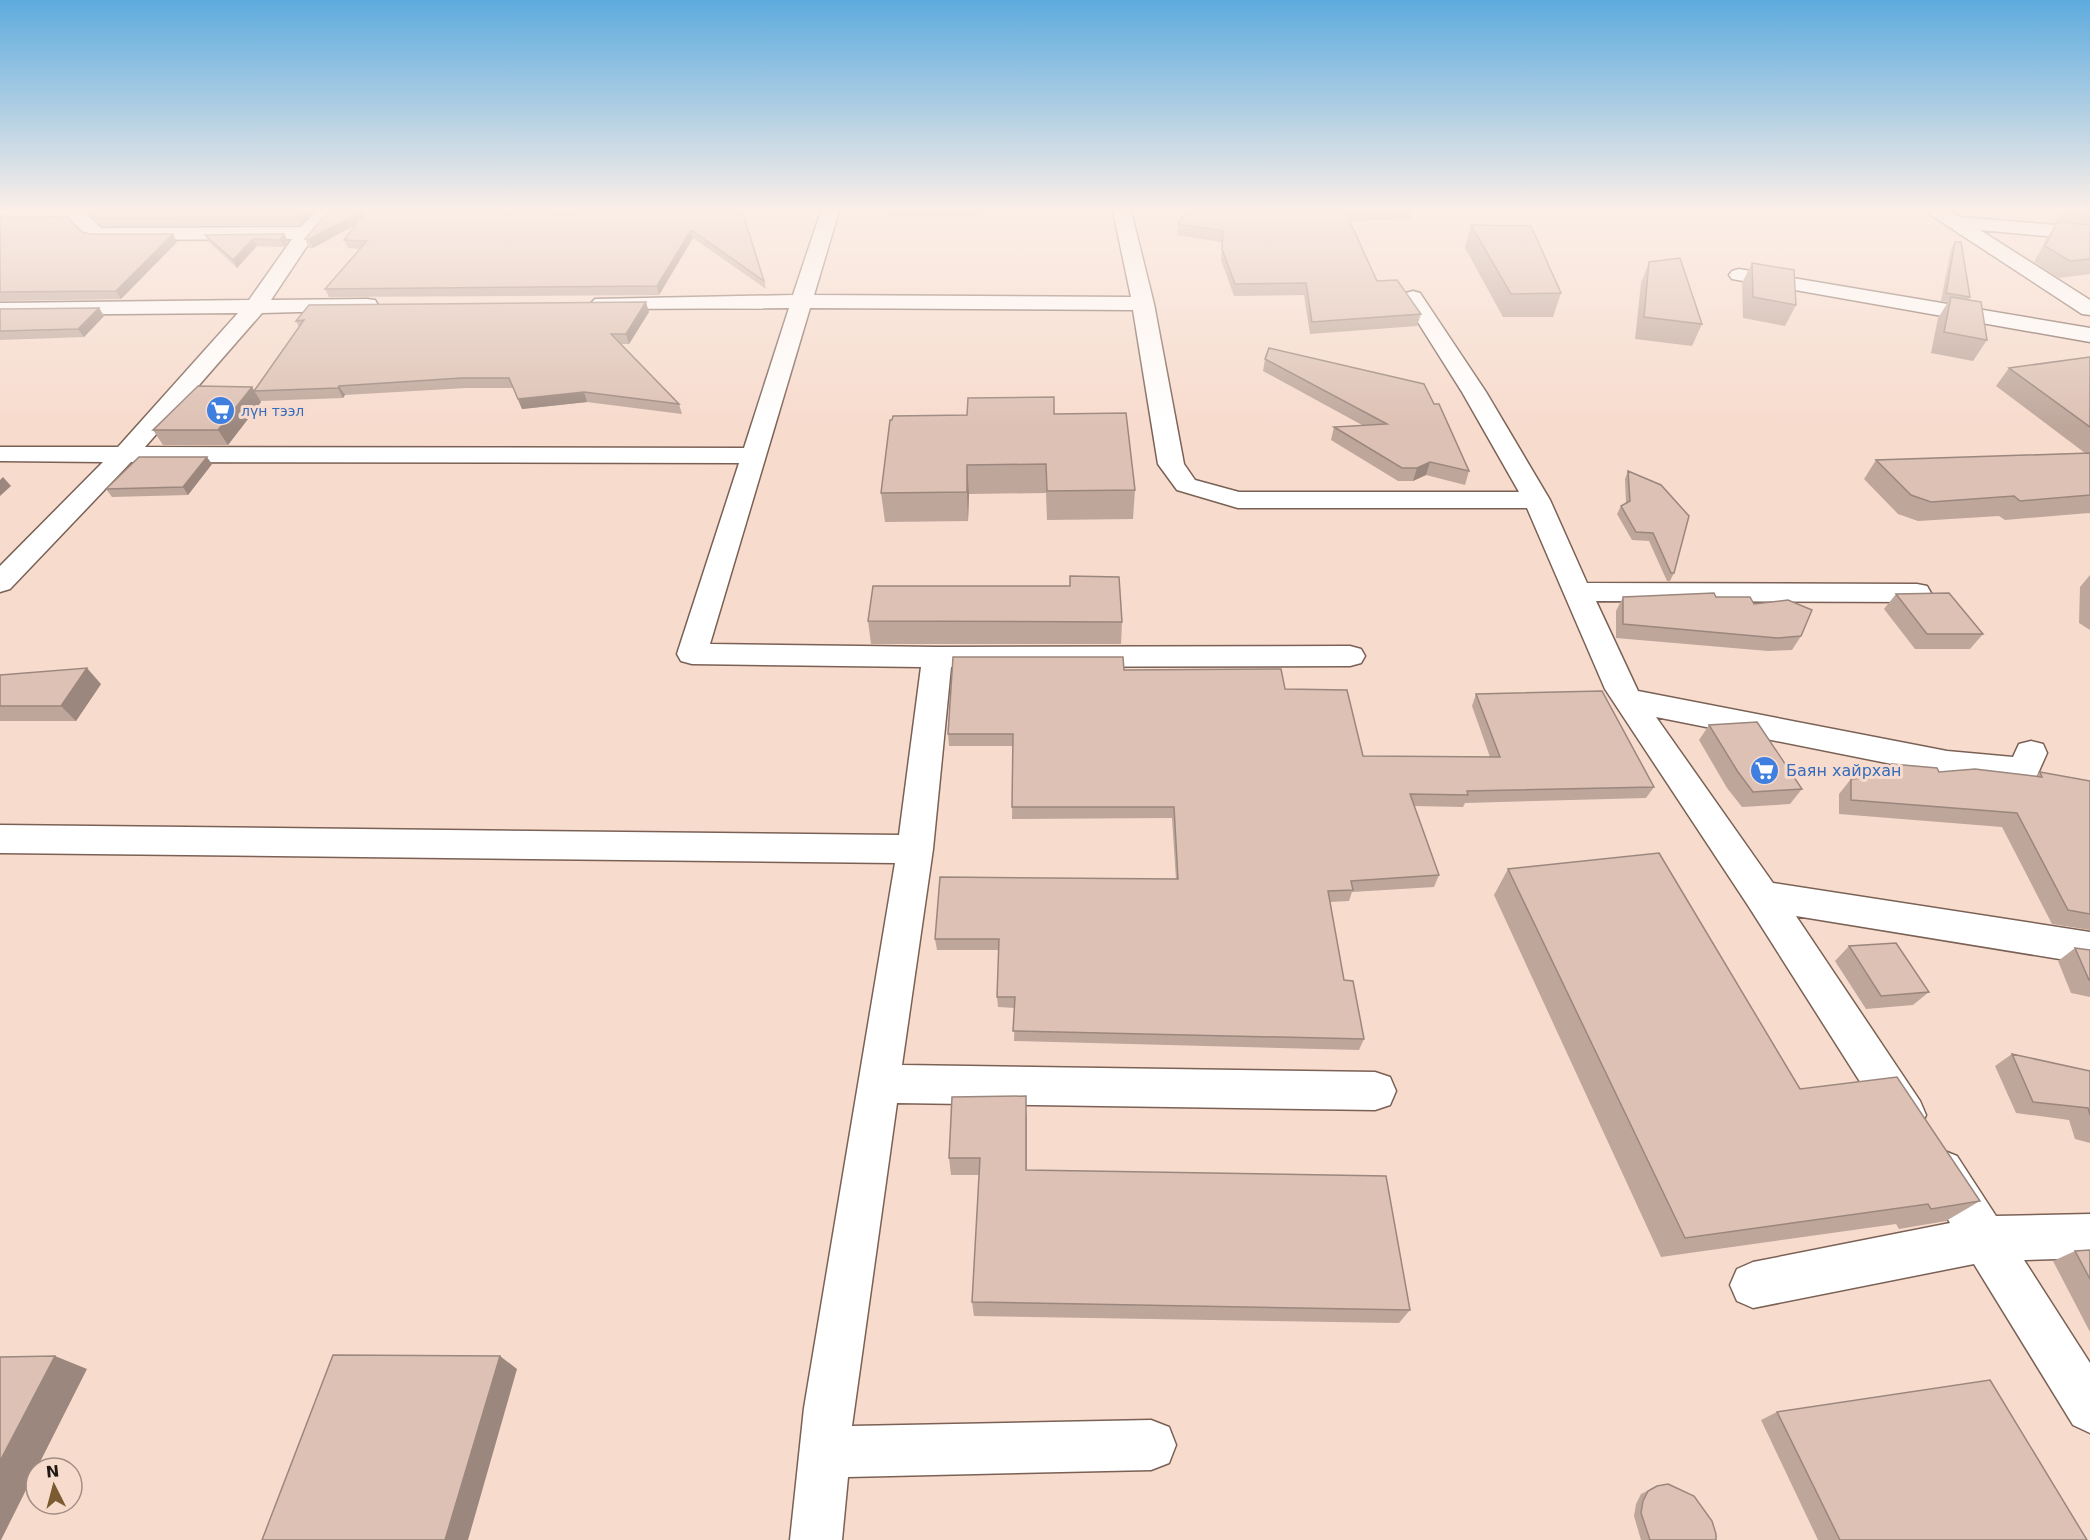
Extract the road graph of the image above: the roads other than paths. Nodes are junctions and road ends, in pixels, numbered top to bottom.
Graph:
1 (271, 283) edge
2 (806, 283) edge
3 (1138, 283) edge
4 (1785, 283) edge
5 (2051, 283) edge
6 (1413, 297) dead end
7 (800, 302) junction
8 (577, 303) edge
9 (1143, 304) junction
10 (389, 305) edge
11 (255, 306) junction
12 (0, 309) edge
13 (2090, 309) edge
14 (2090, 335) edge
15 (0, 454) edge
16 (126, 455) junction
17 (756, 456) junction
18 (1537, 500) junction
19 (0, 583) edge
20 (1578, 592) junction
21 (1917, 593) edge
22 (1350, 656) dead end
23 (937, 657) junction
24 (1628, 700) junction
25 (2031, 753) dead end
26 (0, 839) edge
27 (915, 849) junction
28 (1762, 896) junction
29 (2090, 948) edge
30 (879, 1084) junction
31 (1375, 1091) dead end
32 (2090, 1236) edge
33 (1986, 1239) junction
34 (1753, 1285) dead end
35 (2090, 1408) edge
36 (1151, 1445) dead end
37 (825, 1452) junction
38 (816, 1540) edge

1 - 11 street
2 - 7 street
3 - 9 street
4 - 14 street
5 - 13 street
6 - 18 street
7 - 8 street
7 - 9 street
7 - 17 street
9 - 18 street
10 - 11 street
11 - 12 street
11 - 16 street
15 - 16 street
16 - 17 street
16 - 19 street
17 - 23 street
18 - 20 street
20 - 21 street
20 - 24 street
22 - 23 street
23 - 27 street
24 - 25 street
24 - 28 street
26 - 27 street
27 - 30 street
28 - 29 street
28 - 33 street
30 - 31 street
30 - 37 street
32 - 33 street
33 - 34 street
33 - 35 street
36 - 37 street
37 - 38 street

